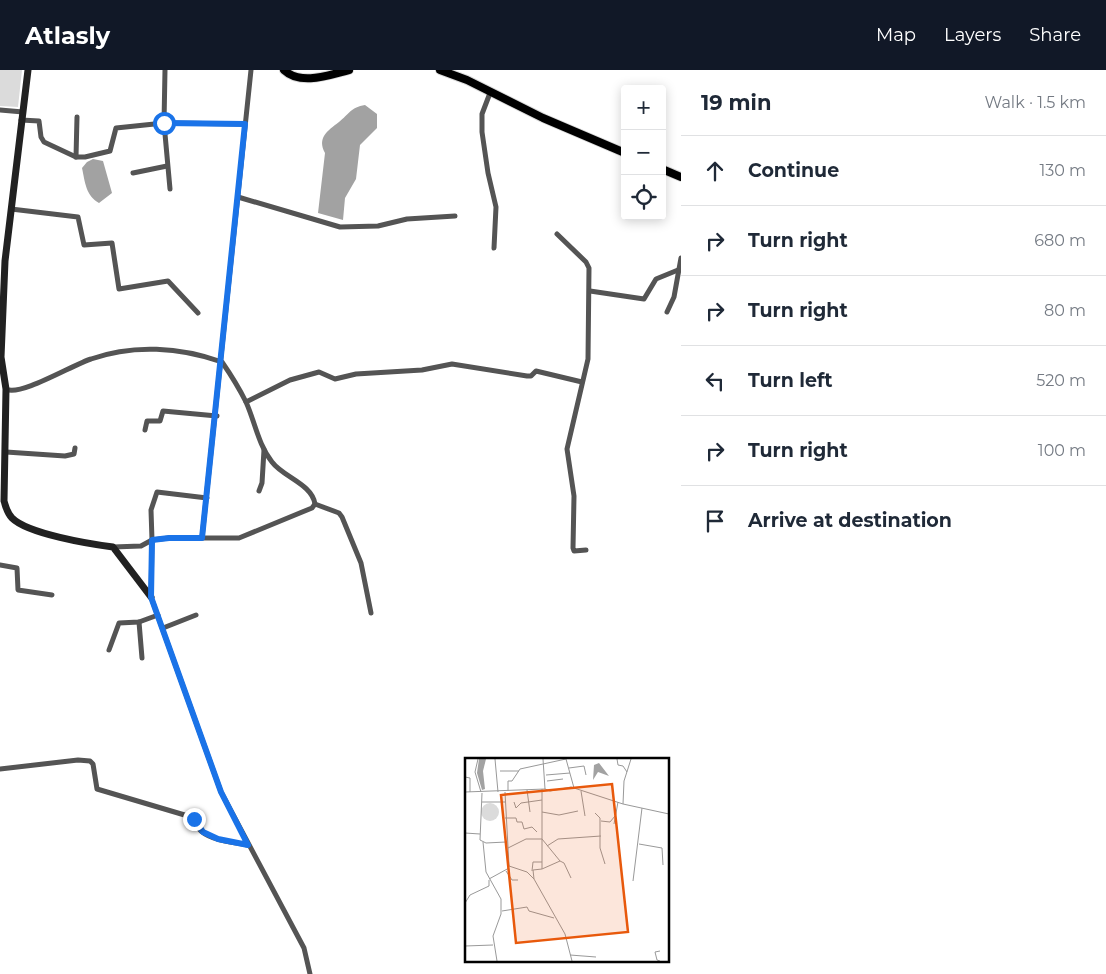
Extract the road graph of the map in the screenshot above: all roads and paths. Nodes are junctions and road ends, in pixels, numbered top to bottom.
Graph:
1 (28, 70) edge
2 (165, 70) edge
3 (251, 70) edge
4 (284, 70) edge
5 (349, 70) edge
6 (444, 71) edge
7 (490, 93) junction
8 (0, 110) edge
9 (22, 112) junction
10 (77, 117) dead end
11 (21, 120) junction
12 (164, 123) junction
13 (245, 124) junction
14 (621, 151) edge
15 (76, 157) junction
16 (167, 166) junction
17 (666, 171) edge
18 (133, 173) dead end
19 (681, 177) edge
20 (170, 190) dead end
21 (238, 197) junction
22 (10, 209) junction
23 (456, 216) dead end
24 (556, 234) dead end
25 (494, 248) dead end
26 (681, 258) edge
27 (678, 270) junction
28 (590, 291) junction
29 (667, 312) dead end
30 (198, 313) dead end
31 (1, 357) edge
32 (222, 362) junction
33 (582, 382) junction
34 (6, 390) junction
35 (246, 402) junction
36 (216, 416) junction
37 (145, 430) dead end
38 (75, 448) dead end
39 (264, 450) junction
40 (6, 452) junction
41 (259, 491) dead end
42 (207, 498) junction
43 (315, 504) junction
44 (4, 513) edge
45 (202, 538) junction
46 (152, 540) junction
47 (113, 547) junction
48 (586, 550) dead end
49 (0, 565) edge
50 (52, 595) dead end
51 (151, 597) junction
52 (371, 613) dead end
53 (158, 615) junction
54 (196, 615) dead end
55 (139, 622) junction
56 (163, 628) junction
57 (109, 650) dead end
58 (142, 658) dead end
59 (0, 769) edge
60 (248, 845) junction
61 (310, 974) edge

1 - 9 main road
2 - 12 street
3 - 13 street
4 - 5 main road
6 - 7 main road
7 - 14 main road
7 - 25 street
8 - 9 street
9 - 11 main road
10 - 15 street
11 - 15 street
11 - 22 main road
12 - 13 street
12 - 15 street
12 - 16 street
13 - 21 street
16 - 18 street
16 - 20 street
17 - 19 main road
21 - 23 street
21 - 32 street
22 - 30 street
22 - 31 main road
24 - 28 street
26 - 27 street
27 - 28 street
27 - 29 street
28 - 33 street
31 - 34 main road
32 - 34 street
32 - 35 street
32 - 36 street
33 - 35 street
33 - 48 street
34 - 40 main road
35 - 39 street
36 - 37 street
36 - 42 street
38 - 40 street
39 - 41 street
39 - 43 street
40 - 44 main road
42 - 45 street
42 - 46 street
43 - 45 street
43 - 52 street
44 - 47 main road
45 - 46 street
46 - 47 street
46 - 51 street
47 - 51 main road
49 - 50 street
51 - 53 street
53 - 55 street
53 - 56 street
54 - 56 street
55 - 57 street
55 - 58 street
56 - 60 street
59 - 60 street
60 - 61 street

